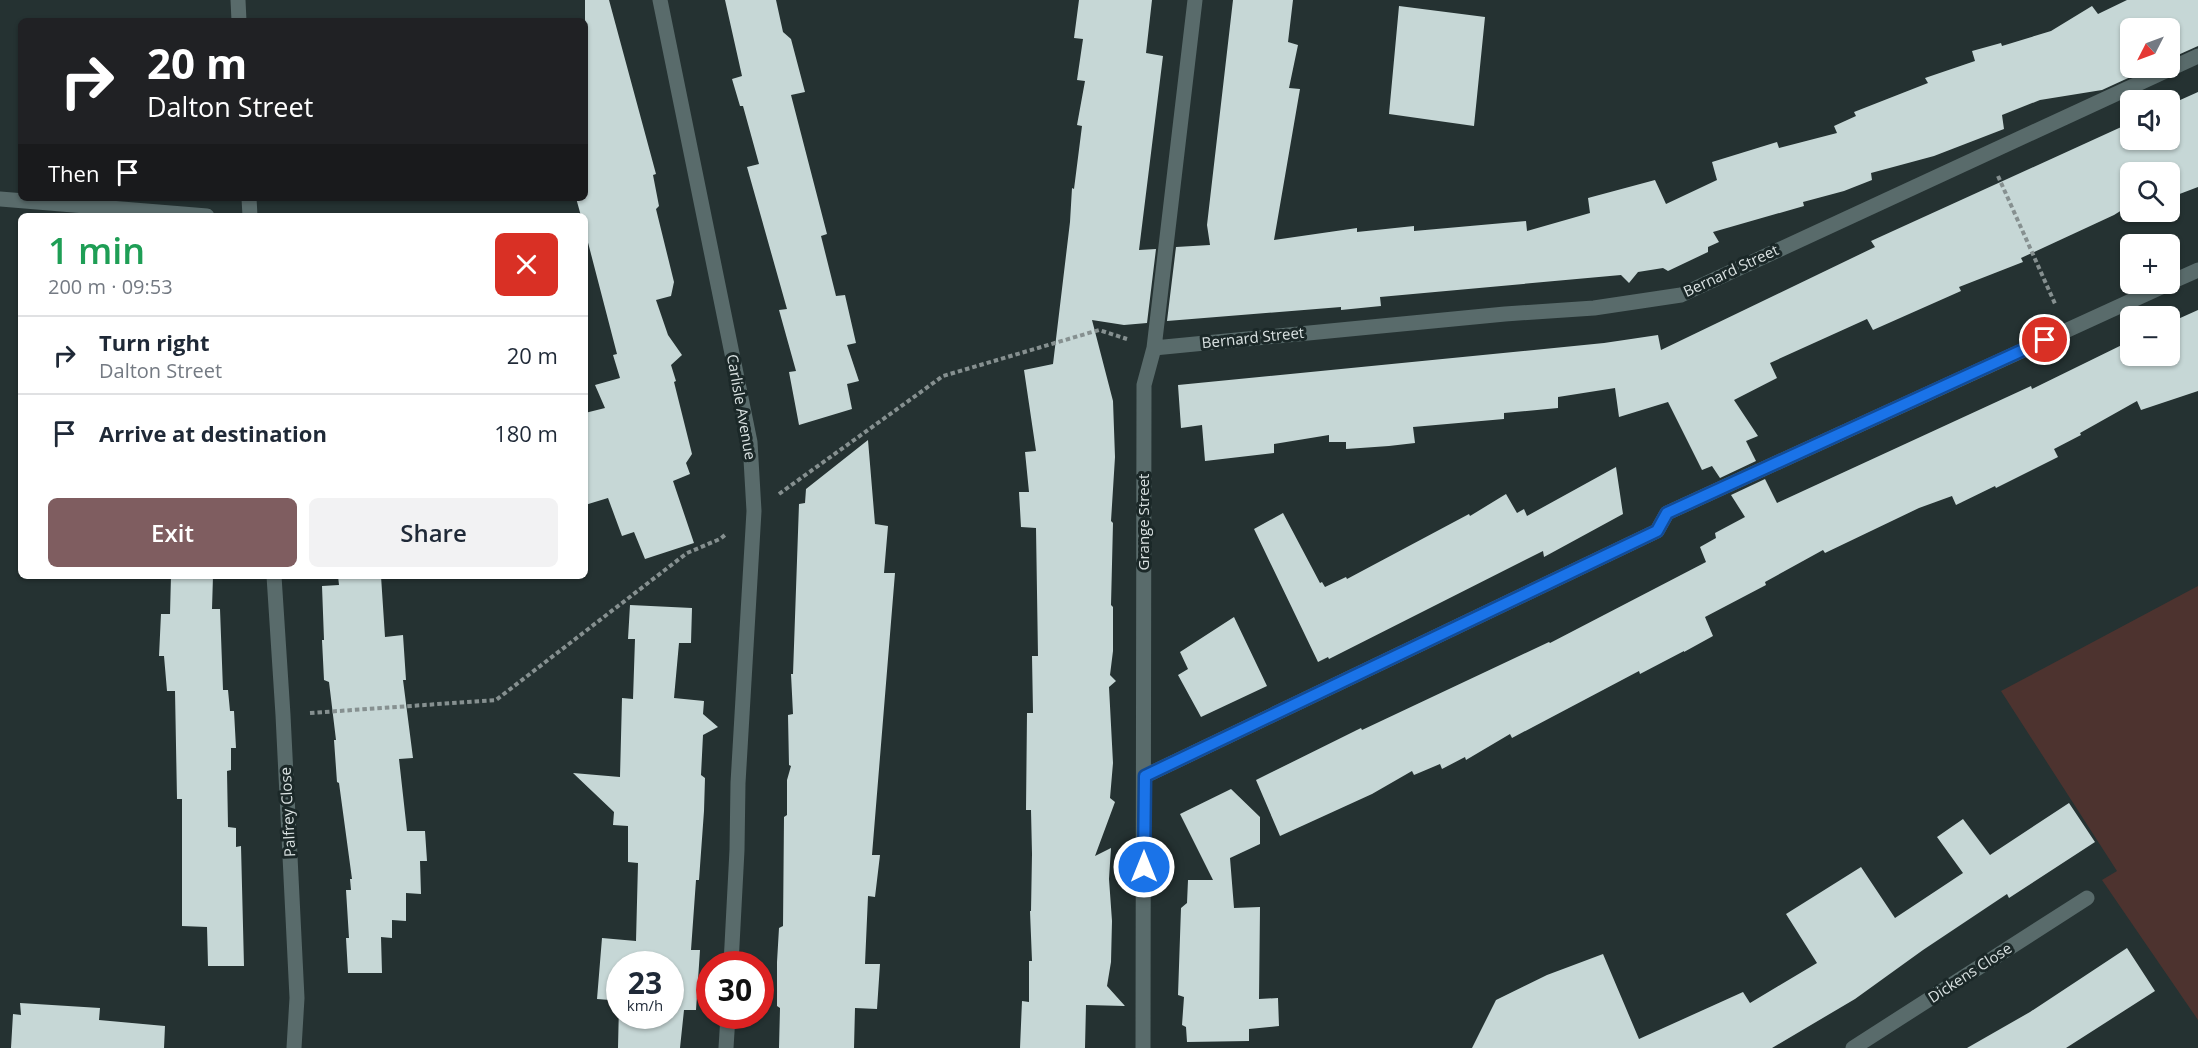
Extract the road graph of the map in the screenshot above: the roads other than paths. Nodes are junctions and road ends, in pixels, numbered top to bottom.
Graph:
1 (238, 0) edge
2 (660, 0) edge
3 (1195, 0) edge
4 (239, 18) edge
5 (2198, 56) edge
6 (0, 199) edge
7 (18, 200) edge
8 (24, 201) edge
9 (170, 213) edge
10 (2198, 270) edge
11 (2180, 278) edge
12 (2144, 294) edge
13 (1154, 348) junction
14 (274, 579) edge
15 (1145, 776) junction
16 (2087, 898) dead end
17 (732, 951) edge
18 (727, 1029) edge
19 (294, 1048) edge
20 (726, 1048) edge
21 (1143, 1048) edge
22 (1853, 1048) edge

1 - 4 street
2 - 17 street, Carlisle Avenue
3 - 13 street, Grange Street
5 - 13 street, Bernard Street
6 - 7 street
8 - 9 street
10 - 11 street
12 - 15 street
13 - 15 street, Grange Street
14 - 19 street, Palfrey Close
15 - 21 street, Grange Street
16 - 22 street, Dickens Close
18 - 20 street

